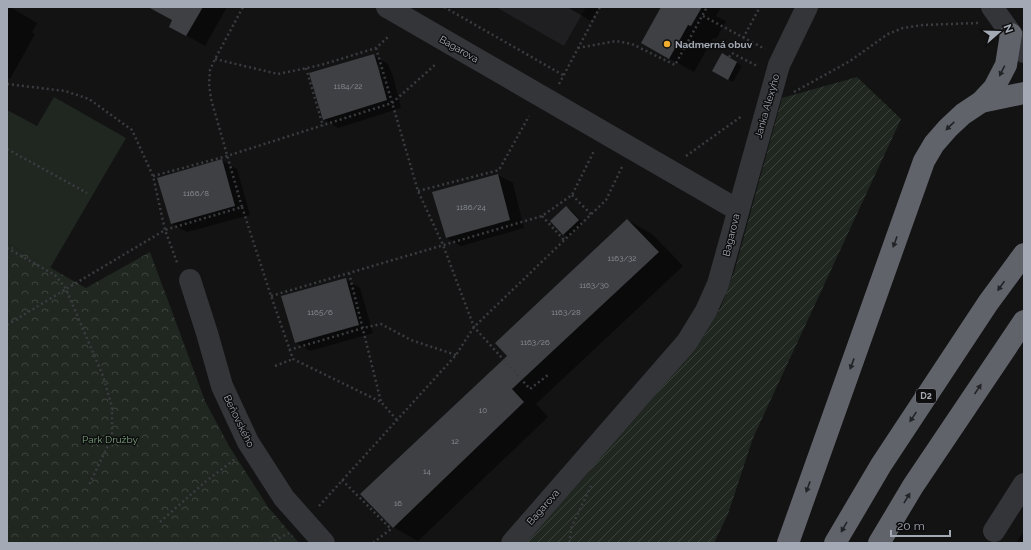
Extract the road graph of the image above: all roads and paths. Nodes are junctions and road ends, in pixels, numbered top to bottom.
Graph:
1 (243, 7) edge
2 (387, 7) edge
3 (444, 7) edge
4 (600, 7) edge
5 (707, 7) edge
6 (760, 7) edge
7 (804, 8) edge
8 (988, 15) edge
9 (703, 16) junction
10 (1011, 34) junction
11 (388, 37) dead end
12 (743, 38) junction
13 (376, 48) junction
14 (578, 48) junction
15 (770, 52) dead end
16 (1024, 52) edge
17 (729, 57) dead end
18 (215, 59) junction
19 (436, 64) dead end
20 (306, 68) junction
21 (763, 68) dead end
22 (564, 75) junction
23 (7, 84) edge
24 (557, 88) dead end
25 (1024, 93) edge
26 (981, 102) junction
27 (392, 103) junction
28 (768, 103) junction
29 (529, 116) dead end
30 (323, 126) junction
31 (7, 149) edge
32 (594, 151) dead end
33 (227, 156) junction
34 (622, 167) dead end
35 (667, 169) junction
36 (153, 176) junction
37 (418, 191) junction
38 (87, 193) dead end
39 (572, 195) junction
40 (242, 207) junction
41 (738, 210) junction
42 (592, 214) junction
43 (542, 216) junction
44 (165, 230) junction
45 (564, 240) junction
46 (443, 245) junction
47 (7, 248) edge
48 (1024, 254) edge
49 (349, 273) junction
50 (190, 280) joint
51 (66, 288) junction
52 (271, 296) junction
53 (1024, 321) edge
54 (7, 325) edge
55 (474, 327) junction
56 (363, 328) junction
57 (289, 350) junction
58 (456, 355) junction
59 (293, 359) junction
60 (275, 366) dead end
61 (548, 375) dead end
62 (381, 402) junction
63 (397, 420) junction
64 (241, 455) dead end
65 (342, 480) junction
66 (593, 482) dead end
67 (1024, 484) edge
68 (88, 487) dead end
69 (318, 507) dead end
70 (160, 522) dead end
71 (294, 530) dead end
72 (994, 531) dead end
73 (270, 543) edge
74 (324, 543) edge
75 (372, 543) edge
76 (512, 543) edge
77 (569, 543) edge
78 (788, 543) edge
79 (835, 543) edge
80 (879, 543) edge

1 - 18 path
2 - 35 street, Bagarova
3 - 22 path
4 - 14 path
5 - 9 path
6 - 12 path
7 - 28 street, Janka Alexyho
8 - 10 street
8 - 28 path
9 - 12 path
9 - 14 path
10 - 16 street
10 -> 26 highway
11 - 13 path
12 - 15 path
13 - 20 path
13 - 27 path
14 - 22 path
17 - 21 path
18 - 20 path
18 - 33 path
19 - 27 path
20 - 30 path
22 - 24 path
23 - 36 path
25 - 26 highway
26 -> 78 highway
27 - 30 path
27 - 37 path
28 - 35 path
28 - 41 street, Janka Alexyho
29 - 37 path
30 - 33 path
31 - 38 path
32 - 39 path
33 - 36 path
33 - 40 path
34 - 42 path
35 - 41 street, Bagarova
36 - 44 path
37 - 46 path
39 - 42 path
39 - 43 path
40 - 44 path
40 - 52 path
41 - 76 street, Bagarova
42 - 45 path
43 - 45 path
43 - 46 path
44 - 50 path
44 - 51 path
45 - 55 path
46 - 49 path
46 - 55 path
47 - 51 path
48 -> 79 highway, D2
49 - 52 path
49 - 56 path
50 - 74 street, Beňovského
51 - 54 path
51 - 68 path
52 - 57 path
80 -> 53 highway
55 - 58 path
55 - 61 path
56 - 57 path
56 - 58 path
56 - 62 path
57 - 59 path
58 - 63 path
59 - 60 path
59 - 62 path
62 - 63 path
63 - 65 path
64 - 70 path
65 - 69 path
65 - 75 path
66 - 77 path
67 - 72 street
71 - 73 path

